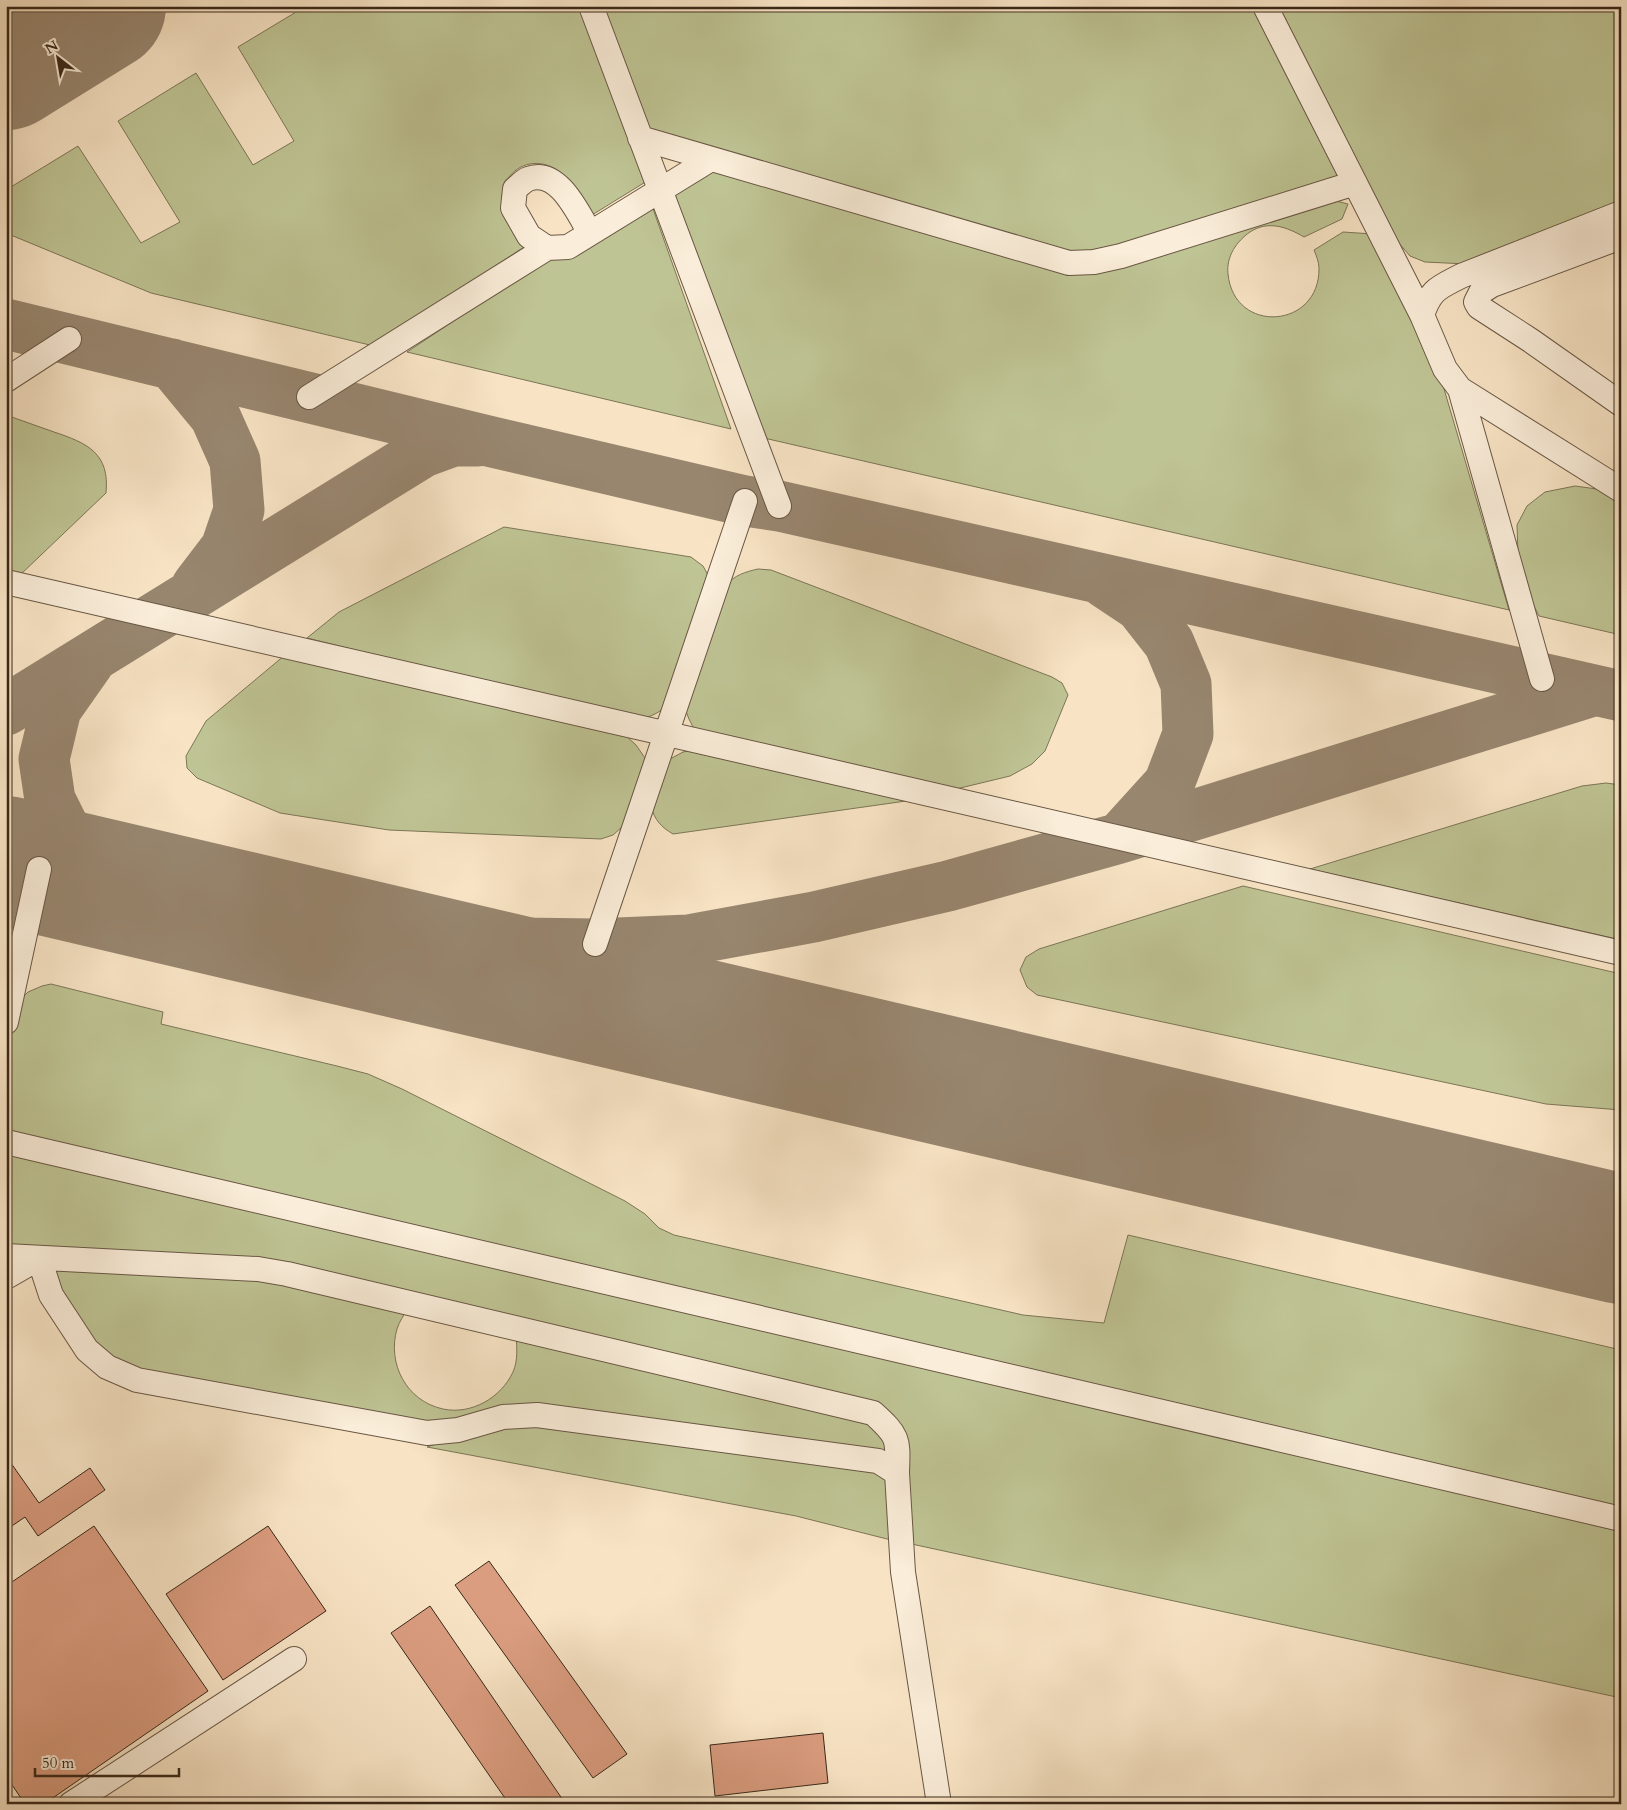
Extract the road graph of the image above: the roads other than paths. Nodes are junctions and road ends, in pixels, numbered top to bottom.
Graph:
1 (591, 6) edge
2 (1266, 6) edge
3 (640, 138) junction
4 (711, 159) junction
5 (1355, 183) junction
6 (660, 190) junction
7 (1621, 213) edge
8 (590, 233) junction
9 (1621, 237) edge
10 (547, 248) junction
11 (1422, 315) junction
12 (69, 339) dead end
13 (6, 380) edge
14 (1460, 389) junction
15 (309, 398) dead end
16 (1621, 404) edge
17 (1621, 490) edge
18 (745, 501) dead end
19 (779, 506) dead end
20 (6, 582) edge
21 (1542, 678) dead end
22 (666, 734) junction
23 (39, 869) dead end
24 (596, 944) dead end
25 (1621, 953) edge
26 (6, 1022) edge
27 (6, 1142) edge
28 (6, 1256) edge
29 (38, 1258) junction
30 (6, 1277) edge
31 (897, 1473) junction
32 (1621, 1519) edge
33 (294, 1659) dead end
34 (71, 1804) edge
35 (940, 1804) edge

1 - 3 street
2 - 5 street
3 - 4 street
3 - 6 street
4 - 5 street
4 - 6 street
5 - 11 street
6 - 8 street
6 - 19 street
7 - 11 street
8 - 10 street
8 - 10 street
9 - 16 street
10 - 15 street
11 - 14 street
12 - 13 street
14 - 17 street
14 - 21 street
18 - 22 street
20 - 22 street
22 - 24 street
22 - 25 street
23 - 26 street
27 - 32 street
28 - 29 street
29 - 30 street
29 - 31 street
29 - 31 street
31 - 35 street
33 - 34 street

